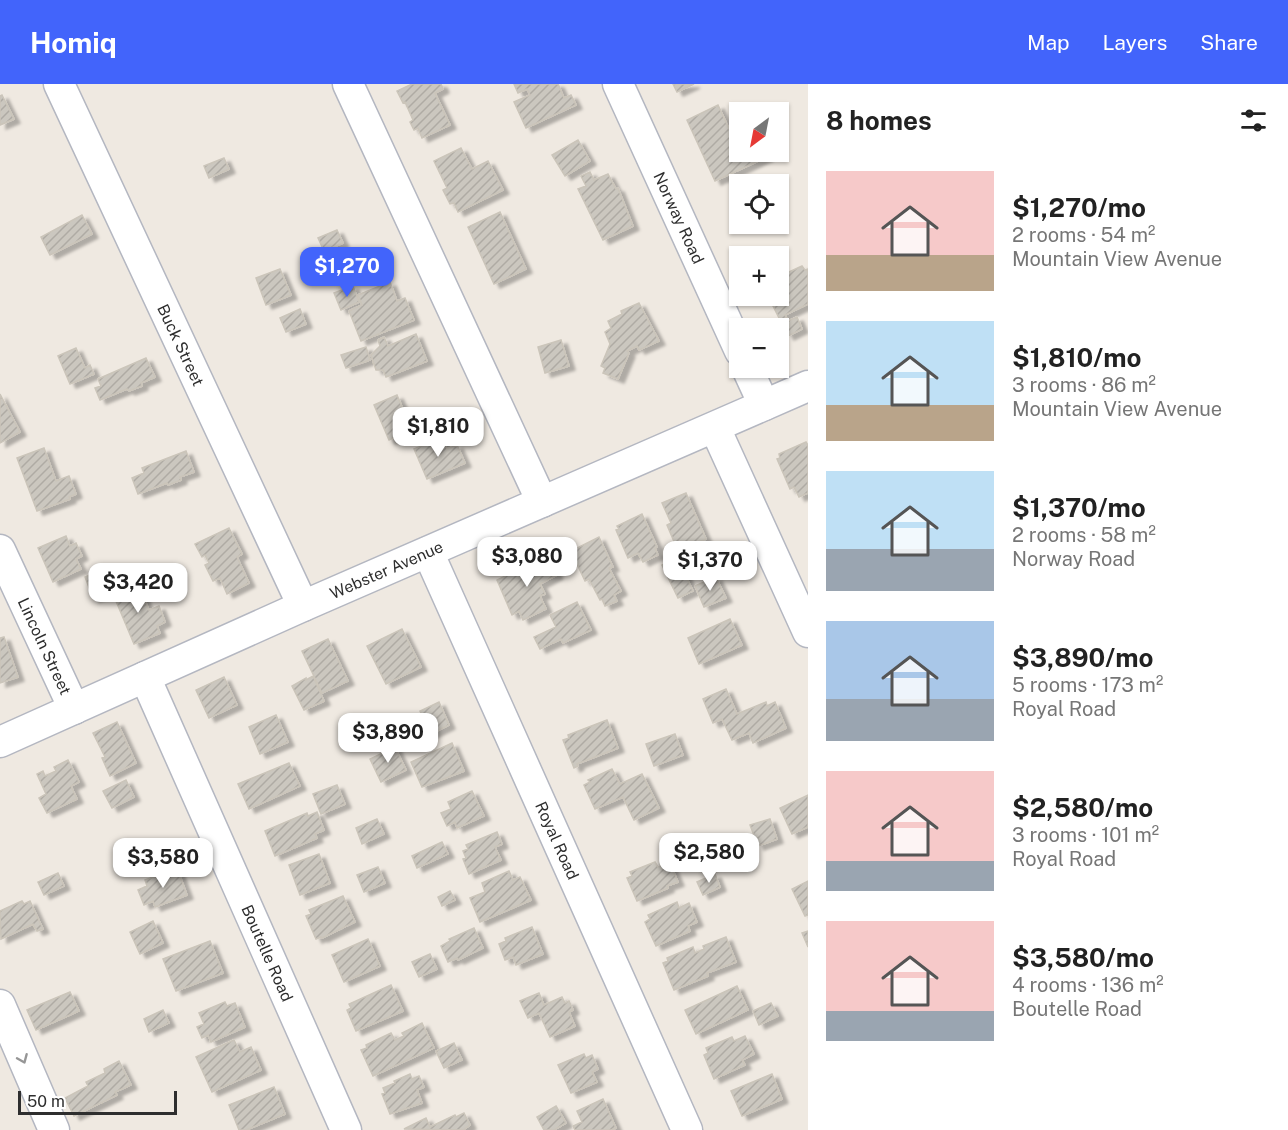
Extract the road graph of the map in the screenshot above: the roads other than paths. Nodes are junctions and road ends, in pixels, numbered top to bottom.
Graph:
1 (59, 84) edge
2 (348, 84) edge
3 (618, 84) edge
4 (729, 327) edge
5 (752, 378) edge
6 (808, 386) edge
7 (764, 405) junction
8 (715, 428) junction
9 (542, 502) junction
10 (0, 550) edge
11 (428, 552) junction
12 (303, 606) junction
13 (808, 632) edge
14 (145, 677) junction
15 (74, 709) junction
16 (0, 742) edge
17 (0, 1008) edge
18 (54, 1130) edge
19 (346, 1130) edge
20 (687, 1130) edge

1 - 12 street, Buck Street
2 - 9 street
3 - 4 street, Norway Road
5 - 7 street
6 - 7 street, Webster Avenue
7 - 8 street, Webster Avenue
8 - 9 street, Webster Avenue
8 - 13 street
9 - 11 street, Webster Avenue
10 - 15 street, Lincoln Street
11 - 12 street, Webster Avenue
11 - 20 street, Royal Road
12 - 14 street, Webster Avenue
14 - 15 street, Webster Avenue
14 - 19 street, Boutelle Road
15 - 16 street, Webster Avenue
17 -> 18 street

